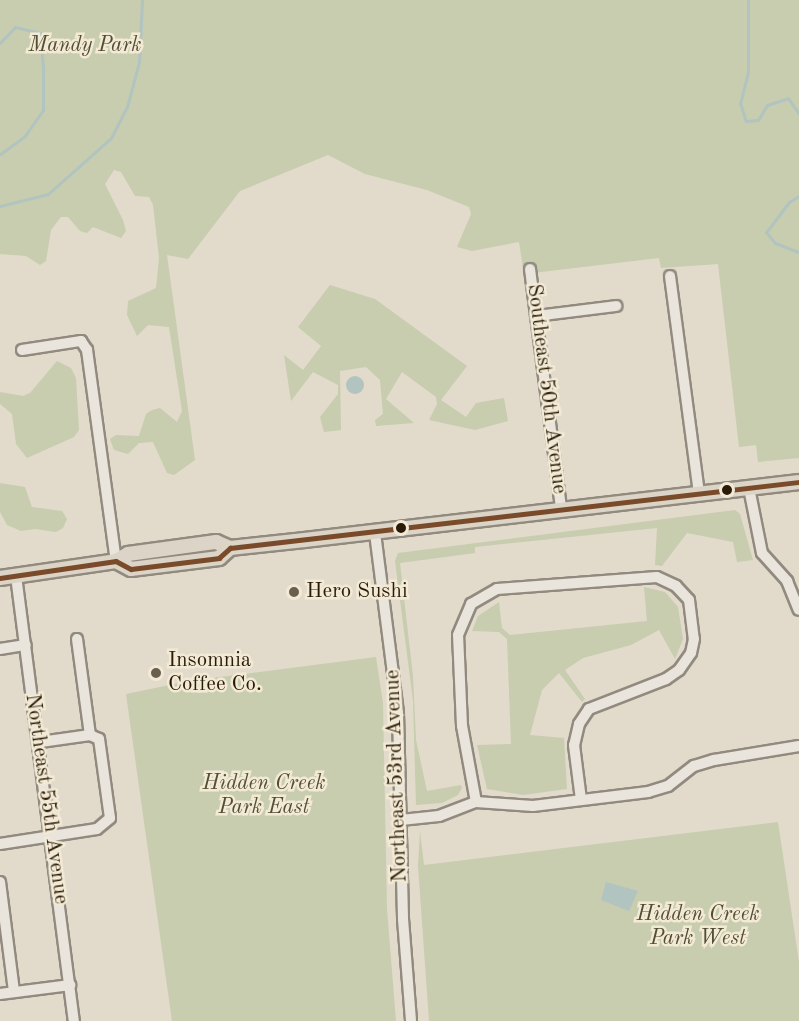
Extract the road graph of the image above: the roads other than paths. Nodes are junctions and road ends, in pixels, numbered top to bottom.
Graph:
1 (530, 269) dead end
2 (670, 276) dead end
3 (616, 306) dead end
4 (536, 316) junction
5 (22, 350) dead end
6 (799, 482) edge
7 (749, 488) junction
8 (699, 494) junction
9 (561, 509) junction
10 (375, 533) junction
11 (116, 561) junction
12 (16, 576) junction
13 (0, 578) edge
14 (799, 610) edge
15 (77, 639) dead end
16 (26, 645) junction
17 (0, 649) edge
18 (90, 735) junction
19 (40, 742) junction
20 (799, 746) edge
21 (581, 800) junction
22 (476, 802) junction
23 (400, 820) junction
24 (52, 836) junction
25 (0, 844) edge
26 (0, 882) edge
27 (70, 985) junction
28 (14, 992) junction
29 (0, 994) edge
30 (74, 1021) edge
31 (411, 1021) edge

1 - 4 street, Southeast 50th Avenue
2 - 8 street
3 - 4 street
4 - 9 street, Southeast 50th Avenue
5 - 11 street
6 - 7 main road
7 - 8 main road
7 - 14 street
8 - 9 main road
9 - 10 main road
10 - 11 main road
10 - 23 street, Northeast 53rd Avenue
11 - 12 main road
12 - 13 main road
12 - 16 street, Northeast 55th Avenue
15 - 18 street
16 - 17 street
16 - 19 street, Northeast 55th Avenue
18 - 19 street
18 - 24 street
19 - 24 street, Northeast 55th Avenue
20 - 21 street
21 - 22 street
21 - 22 street
22 - 23 street
23 - 31 street, Northeast 53rd Avenue
24 - 25 street
24 - 27 street, Northeast 55th Avenue
26 - 28 street
27 - 28 street
27 - 30 street, Northeast 55th Avenue
28 - 29 street

